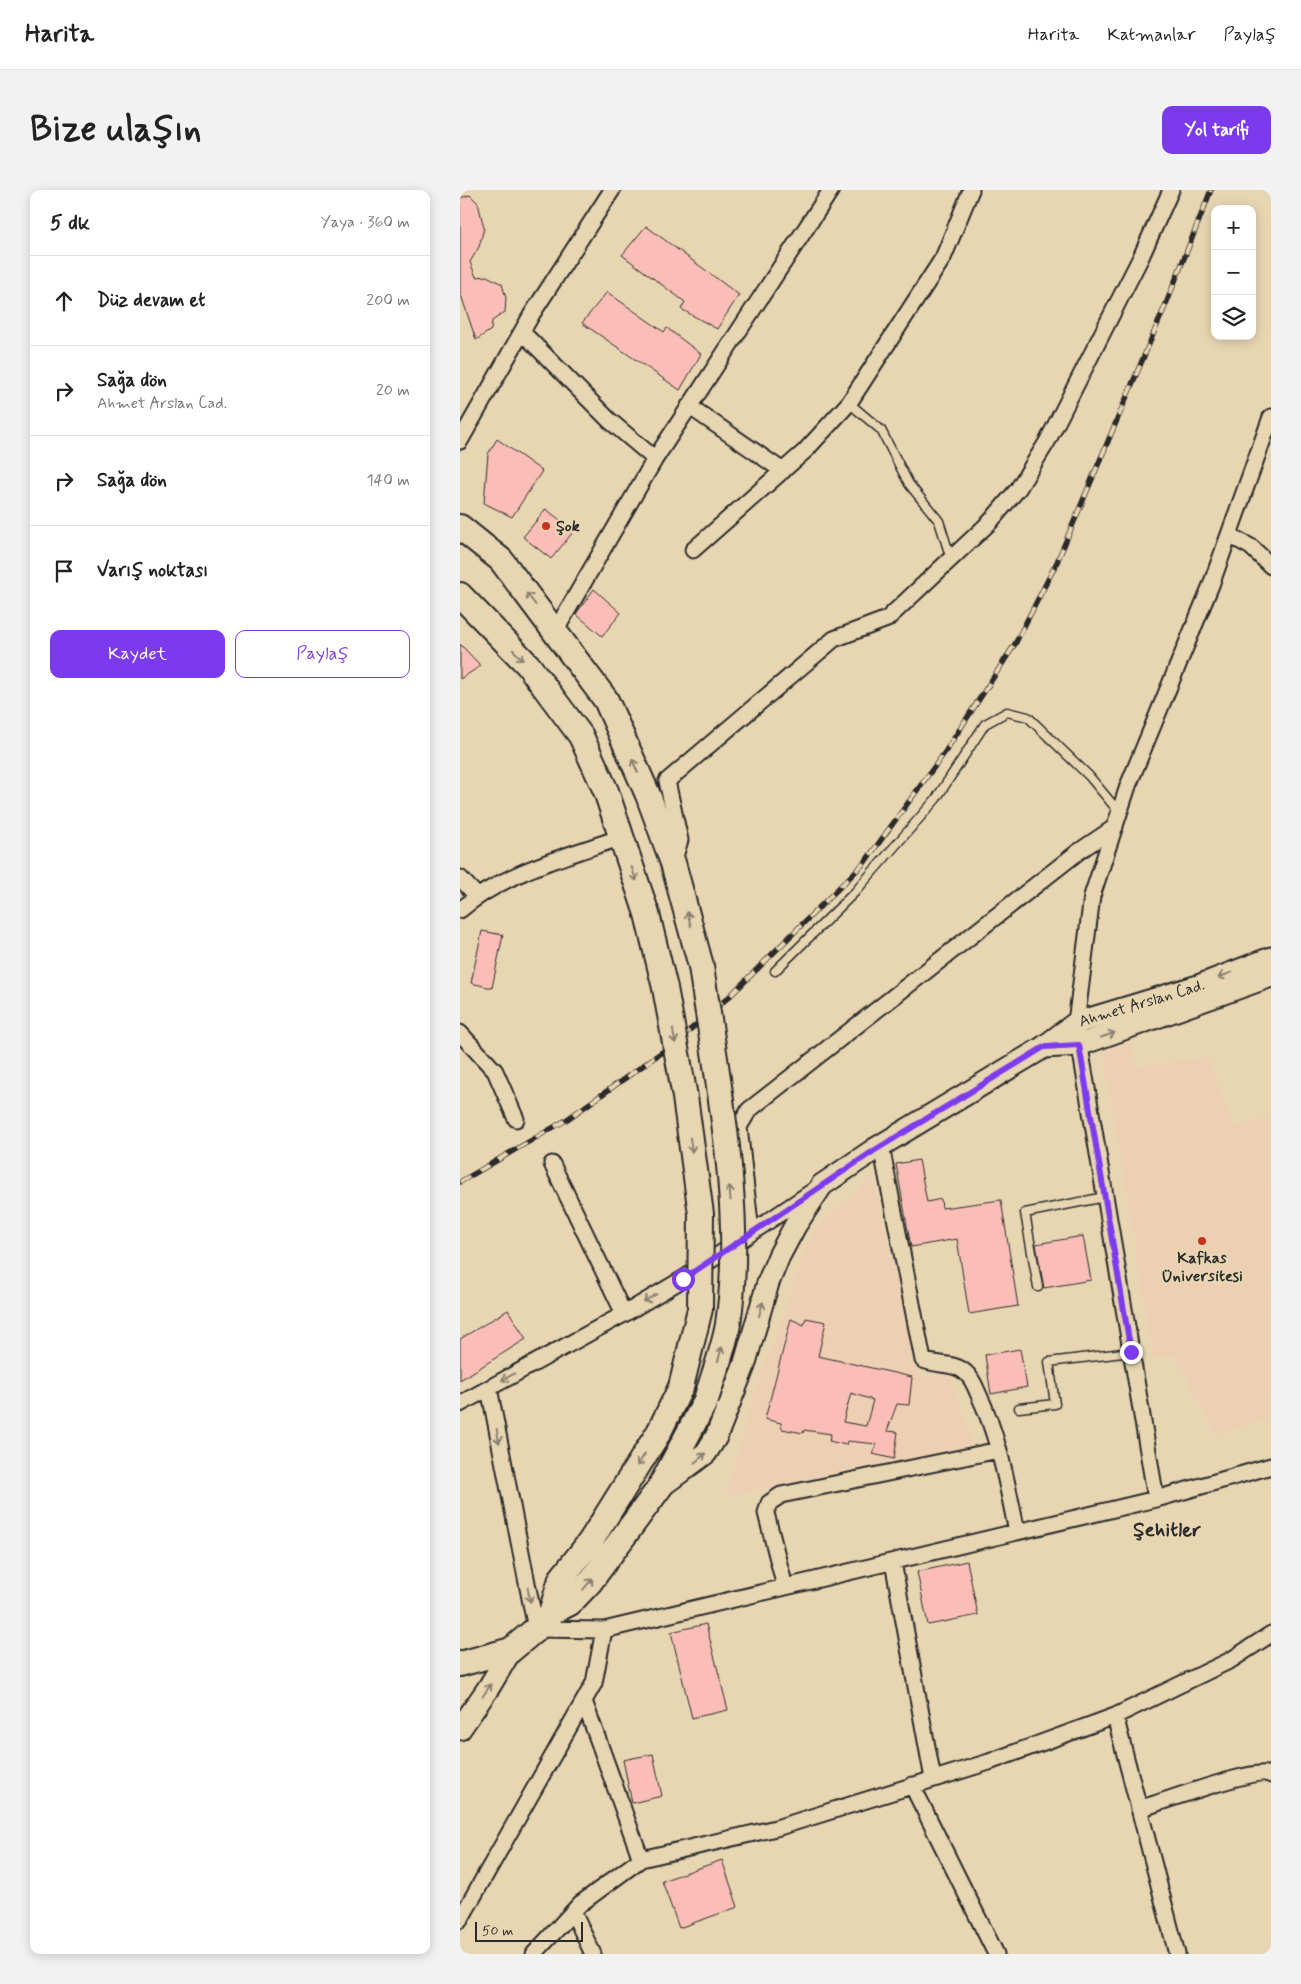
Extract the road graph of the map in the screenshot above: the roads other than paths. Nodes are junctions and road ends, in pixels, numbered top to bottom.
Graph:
1 (612, 190) edge
2 (831, 190) edge
3 (971, 190) edge
4 (1171, 190) edge
5 (522, 332) junction
6 (849, 403) junction
7 (689, 406) junction
8 (1271, 417) edge
9 (460, 441) edge
10 (655, 459) junction
11 (783, 471) junction
12 (460, 527) edge
13 (1230, 535) junction
14 (693, 550) dead end
15 (951, 560) junction
16 (1271, 566) edge
17 (460, 595) edge
18 (556, 630) junction
19 (1117, 820) junction
20 (622, 837) junction
21 (673, 862) junction
22 (460, 878) edge
23 (477, 896) junction
24 (460, 910) edge
25 (1271, 958) edge
26 (775, 971) dead end
27 (1271, 976) edge
28 (1076, 1023) junction
29 (460, 1033) edge
30 (1079, 1045) junction
31 (1044, 1047) junction
32 (516, 1119) dead end
33 (880, 1146) junction
34 (552, 1164) dead end
35 (822, 1185) junction
36 (1105, 1197) junction
37 (751, 1232) junction
38 (1038, 1287) dead end
39 (624, 1314) junction
40 (1131, 1352) junction
41 (488, 1388) junction
42 (460, 1404) edge
43 (1019, 1408) dead end
44 (1000, 1450) junction
45 (1271, 1466) edge
46 (660, 1487) junction
47 (1156, 1499) junction
48 (1017, 1532) junction
49 (893, 1562) junction
50 (784, 1588) junction
51 (543, 1621) junction
52 (604, 1630) junction
53 (1271, 1634) edge
54 (511, 1650) junction
55 (460, 1664) edge
56 (584, 1702) junction
57 (1115, 1716) junction
58 (460, 1729) edge
59 (1271, 1775) edge
60 (933, 1779) junction
61 (912, 1785) junction
62 (1139, 1809) junction
63 (641, 1859) junction
64 (572, 1912) junction
65 (460, 1920) edge
66 (534, 1954) edge
67 (593, 1954) edge
68 (996, 1954) edge
69 (1177, 1954) edge

1 - 5 street
2 - 7 street
3 - 6 street
4 - 15 street
5 - 9 street
5 - 10 street
6 - 11 street
6 - 15 lane
7 - 10 street
7 - 11 street
8 - 13 street
10 - 18 street
11 - 14 street
18 -> 12 main road
13 - 16 street
13 - 19 street
15 - 21 street
17 -> 20 main road
21 -> 18 main road
19 - 26 lane
19 - 28 street
19 - 37 street
20 - 23 street
20 -> 51 main road, bridge
46 -> 21 main road, bridge
22 - 23 street
23 - 24 street
25 -> 28 street, Ahmet Arslan Cad.
30 -> 27 street, Ahmet Arslan Cad.
28 - 30 street
28 - 31 street, Ahmet Arslan Cad.
29 - 32 street
30 - 31 street, Ahmet Arslan Cad.
30 - 36 street
31 - 33 street
33 - 35 street
33 - 44 street
34 - 39 street
35 - 37 street
46 -> 35 street
36 - 38 lane
36 - 40 street
37 -> 39 street
39 -> 41 street
40 - 43 lane
40 - 47 street
41 - 42 street
41 -> 51 street
44 - 48 street
44 - 50 street
45 - 47 street
51 -> 46 main road
47 - 48 street
48 - 49 street
49 - 50 street
49 - 60 street
50 - 52 street
51 - 52 street
51 - 54 main road
52 - 56 street
53 - 57 street
54 - 55 main road
58 -> 54 street
56 - 63 street
56 - 65 street
57 - 60 street
57 - 62 street
59 - 62 street
60 - 61 street
61 - 63 street
61 - 68 street
62 - 69 street
63 - 64 street
64 - 66 street
64 - 67 street

